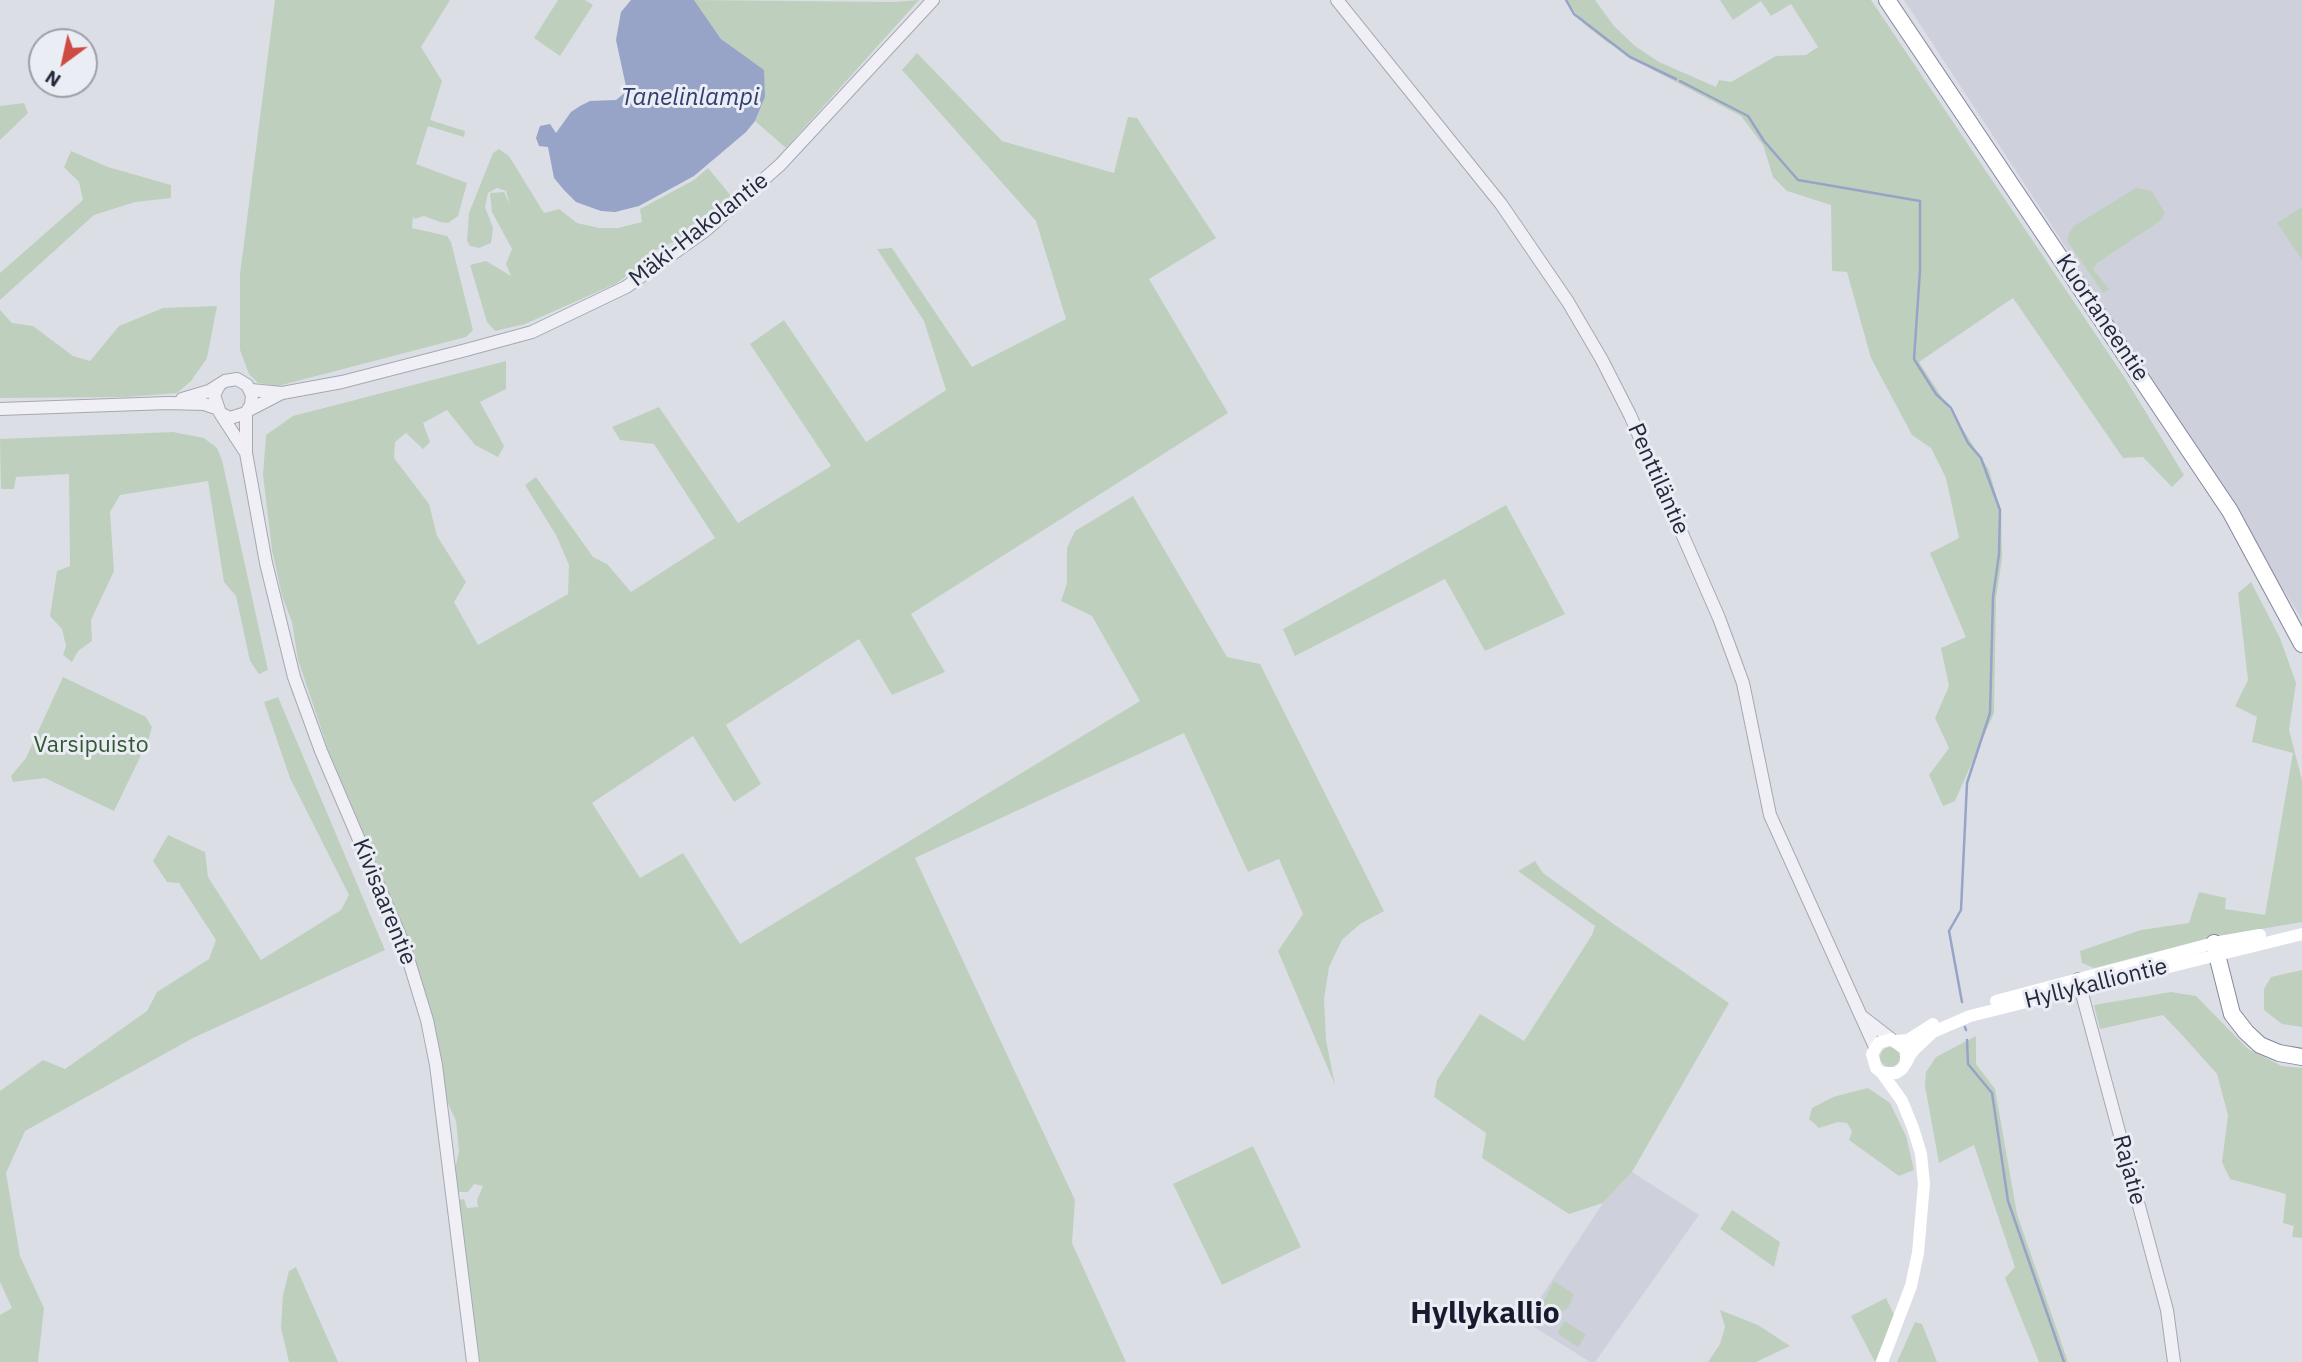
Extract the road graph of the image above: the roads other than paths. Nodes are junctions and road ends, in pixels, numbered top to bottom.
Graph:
1 (933, 0) edge
2 (1337, 0) edge
3 (1888, 0) edge
4 (220, 384) junction
5 (251, 390) junction
6 (282, 393) junction
7 (168, 403) junction
8 (0, 409) edge
9 (218, 410) junction
10 (248, 412) junction
11 (246, 453) junction
12 (2302, 644) edge
13 (2302, 927) edge
14 (2302, 934) edge
15 (2215, 948) junction
16 (2079, 984) junction
17 (1864, 1018) junction
18 (1894, 1040) junction
19 (1875, 1048) junction
20 (2302, 1057) edge
21 (1904, 1066) junction
22 (1882, 1073) junction
23 (1902, 1101) junction
24 (473, 1362) edge
25 (1882, 1362) edge
26 (2174, 1362) edge

1 - 6 street, Mäki-Hakolantie
2 - 17 street, Penttiläntie
3 - 12 highway, Kuortaneentie
4 - 5 street
4 - 7 street
4 - 9 street
5 - 6 street, Mäki-Hakolantie
5 - 10 street
6 - 10 street, Mäki-Hakolantie
7 - 8 street
7 - 9 street
9 - 10 street
9 - 11 street, Kivisaarentie
10 - 11 street, Kivisaarentie
11 - 24 street, Kivisaarentie
13 - 15 main road, Hyllykalliontie
14 - 15 main road, Hyllykalliontie
15 - 16 main road, Hyllykalliontie
15 - 20 highway
16 - 18 main road, Hyllykalliontie
16 - 21 main road, Hyllykalliontie
16 - 26 street, Rajatie
17 - 18 street, Penttiläntie
17 - 19 street, Penttiläntie
18 - 19 main road
18 - 21 main road
19 - 22 main road
21 - 22 main road
21 - 23 main road
22 - 23 main road
23 - 25 main road

